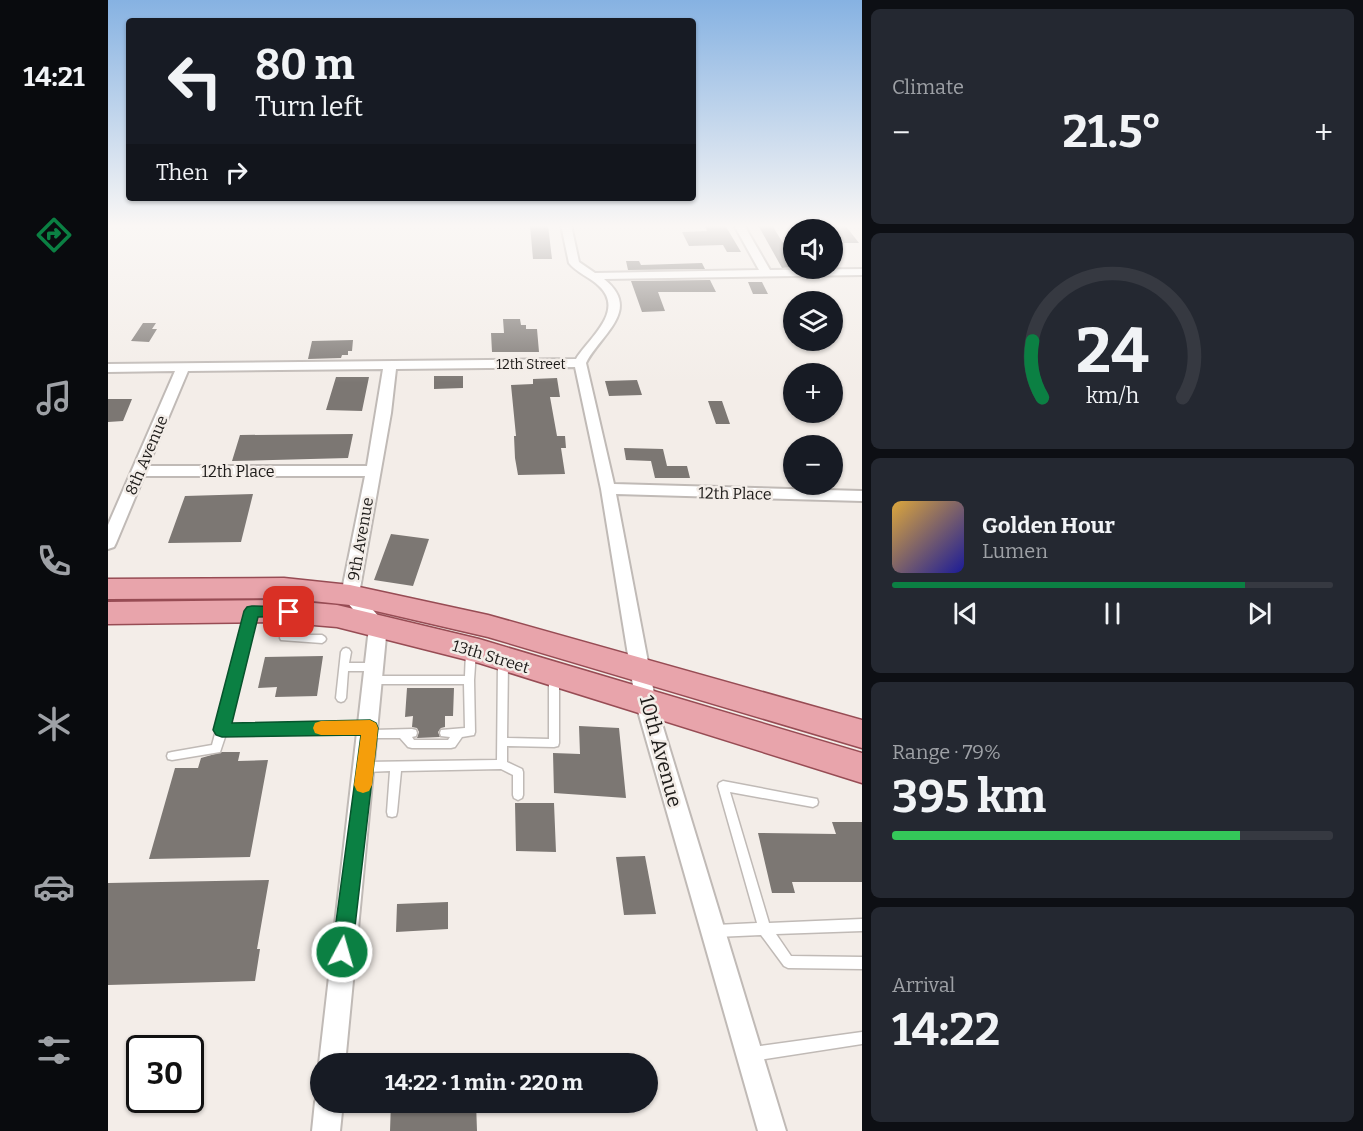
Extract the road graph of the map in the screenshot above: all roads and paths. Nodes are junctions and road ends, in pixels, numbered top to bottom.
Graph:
1 (596, 278) edge
2 (390, 363) junction
3 (580, 363) junction
4 (183, 367) junction
5 (108, 368) edge
6 (139, 471) junction
7 (372, 471) junction
8 (608, 489) junction
9 (862, 495) edge
10 (108, 543) edge
11 (108, 589) edge
12 (350, 595) junction
13 (252, 611) junction
14 (289, 612) junction
15 (108, 613) edge
16 (378, 626) junction
17 (322, 639) dead end
18 (471, 649) junction
19 (346, 652) dead end
20 (503, 659) junction
21 (344, 667) junction
22 (641, 670) junction
23 (374, 674) junction
24 (554, 675) junction
25 (469, 680) junction
26 (341, 698) dead end
27 (646, 704) junction
28 (222, 730) junction
29 (370, 730) junction
30 (460, 732) junction
31 (445, 733) dead end
32 (862, 734) edge
33 (502, 742) junction
34 (172, 756) dead end
35 (502, 764) junction
36 (396, 766) junction
37 (366, 767) junction
38 (862, 768) edge
39 (518, 795) dead end
40 (813, 802) dead end
41 (392, 812) dead end
42 (862, 925) edge
43 (765, 930) junction
44 (712, 931) junction
45 (862, 963) edge
46 (862, 1038) edge
47 (333, 1053) edge
48 (749, 1054) junction
49 (328, 1113) edge
50 (326, 1131) edge
51 (772, 1131) edge

1 - 3 street, 12th Street
2 - 3 street, 12th Street
2 - 4 street, 12th Street
2 - 7 street, 9th Avenue
3 - 8 street, 10th Avenue
4 - 5 street, 12th Street
4 - 6 street, 8th Avenue
6 - 7 street, 12th Place
6 - 10 street, 8th Avenue
7 - 12 street, 9th Avenue
8 - 9 street, 12th Place
8 - 22 street, 10th Avenue
11 - 12 main road, 13th Street
12 - 16 street, 9th Avenue
12 - 22 main road, 13th Street
13 - 14 main road, 13th Street
13 - 15 main road, 13th Street
13 - 28 lane
14 - 16 main road, 13th Street
14 - 17 lane
16 - 18 main road, 13th Street
16 - 23 street
18 - 20 main road, 13th Street
18 - 25 lane
19 - 21 lane
20 - 24 main road, 13th Street
20 - 33 lane
21 - 23 lane
21 - 26 lane
22 - 27 street, 10th Avenue
22 - 32 main road, 13th Street
23 - 25 lane
23 - 29 street
24 - 27 main road, 13th Street
24 - 33 lane
25 - 30 lane
27 - 38 main road, 13th Street
27 - 44 street, 10th Avenue
28 - 29 lane
28 - 34 lane
29 - 30 lane
29 - 37 street
30 - 31 lane
33 - 35 lane
35 - 36 lane
35 - 39 lane
36 - 37 lane
36 - 41 lane
37 - 47 street
40 - 43 lane
42 - 43 lane
43 - 44 lane
43 - 45 lane
44 - 48 street, 10th Avenue
46 - 48 lane
48 - 51 street, 10th Avenue
49 - 50 street

